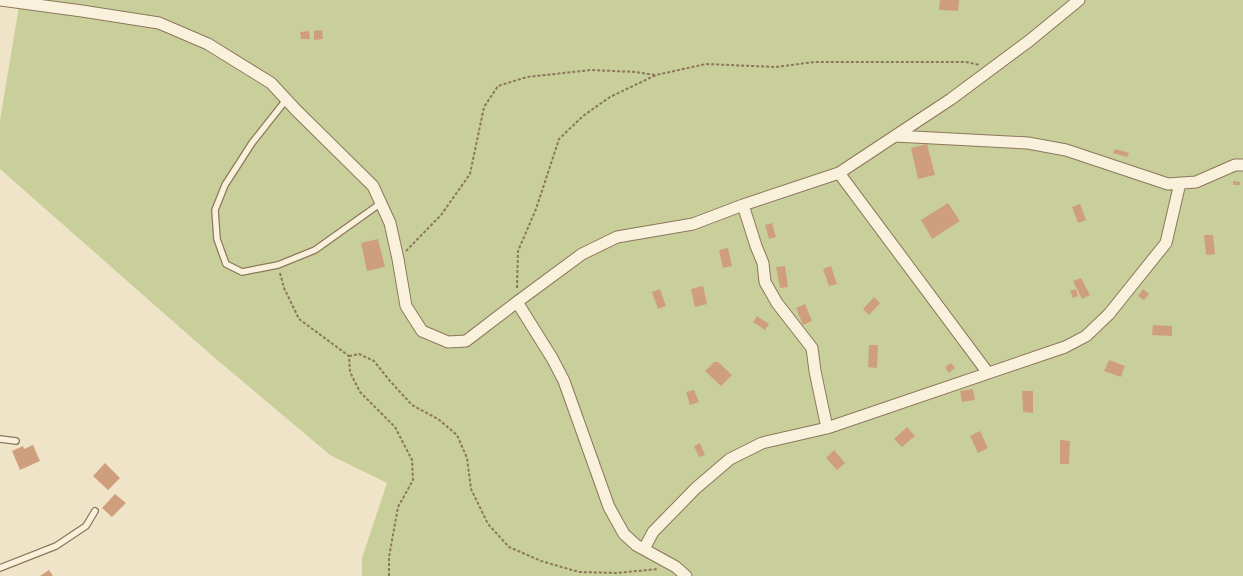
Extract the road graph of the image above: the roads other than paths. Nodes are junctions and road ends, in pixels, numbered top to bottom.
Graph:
1 (0, 0) edge
2 (1079, 0) edge
3 (286, 100) junction
4 (895, 136) junction
5 (1243, 165) edge
6 (839, 173) junction
7 (1180, 183) junction
8 (381, 203) junction
9 (743, 205) junction
10 (517, 302) junction
11 (988, 373) junction
12 (827, 428) junction
13 (0, 439) edge
14 (16, 441) dead end
15 (95, 511) dead end
16 (644, 549) junction
17 (0, 568) edge
18 (686, 576) edge

1 - 3 street
2 - 4 street
3 - 8 street
3 - 8 lane
4 - 6 street
4 - 7 street
5 - 7 street
6 - 9 street
6 - 11 street
7 - 11 street
8 - 10 street
9 - 10 street
9 - 12 street
10 - 16 street
11 - 12 street
12 - 16 street
13 - 14 lane
15 - 17 lane
16 - 18 street

